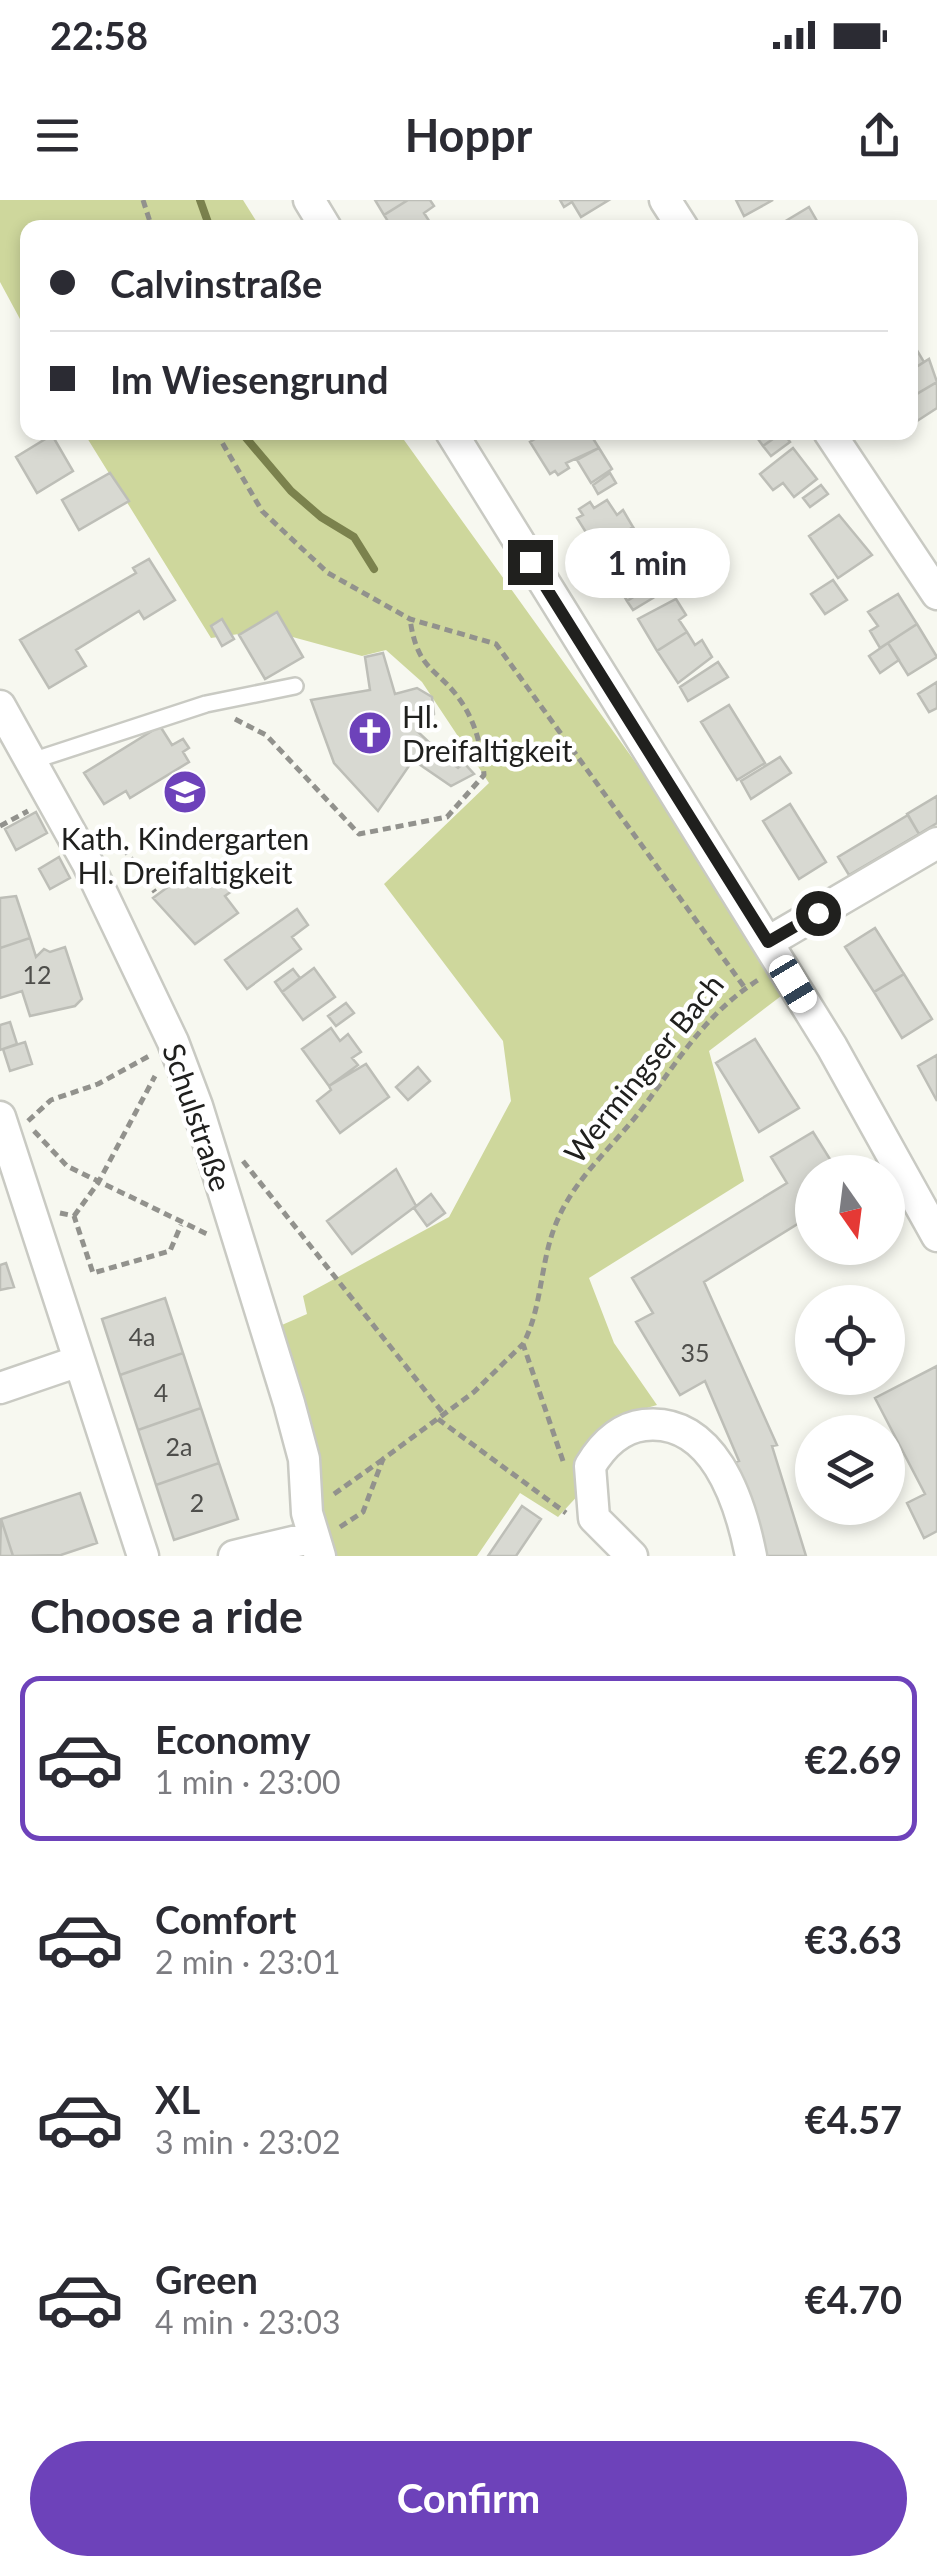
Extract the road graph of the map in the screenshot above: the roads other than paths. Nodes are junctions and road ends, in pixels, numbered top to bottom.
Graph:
1 (456, 440) edge
2 (833, 440) edge
3 (937, 594) edge
4 (295, 686) dead end
5 (0, 706) edge
6 (32, 761) junction
7 (937, 843) edge
8 (768, 942) junction
9 (9, 1120) edge
10 (937, 1236) edge
11 (79, 1361) junction
12 (0, 1388) edge
13 (317, 1546) edge
14 (144, 1556) edge
15 (234, 1556) edge
16 (632, 1556) edge
17 (751, 1556) edge

1 - 8 street
2 - 3 street
4 - 6 lane
5 - 6 street, Schulstraße
6 - 13 street, Schulstraße
7 - 8 street
8 - 10 street
9 - 11 street
11 - 12 street
11 - 14 street
13 - 15 street
16 - 17 street

